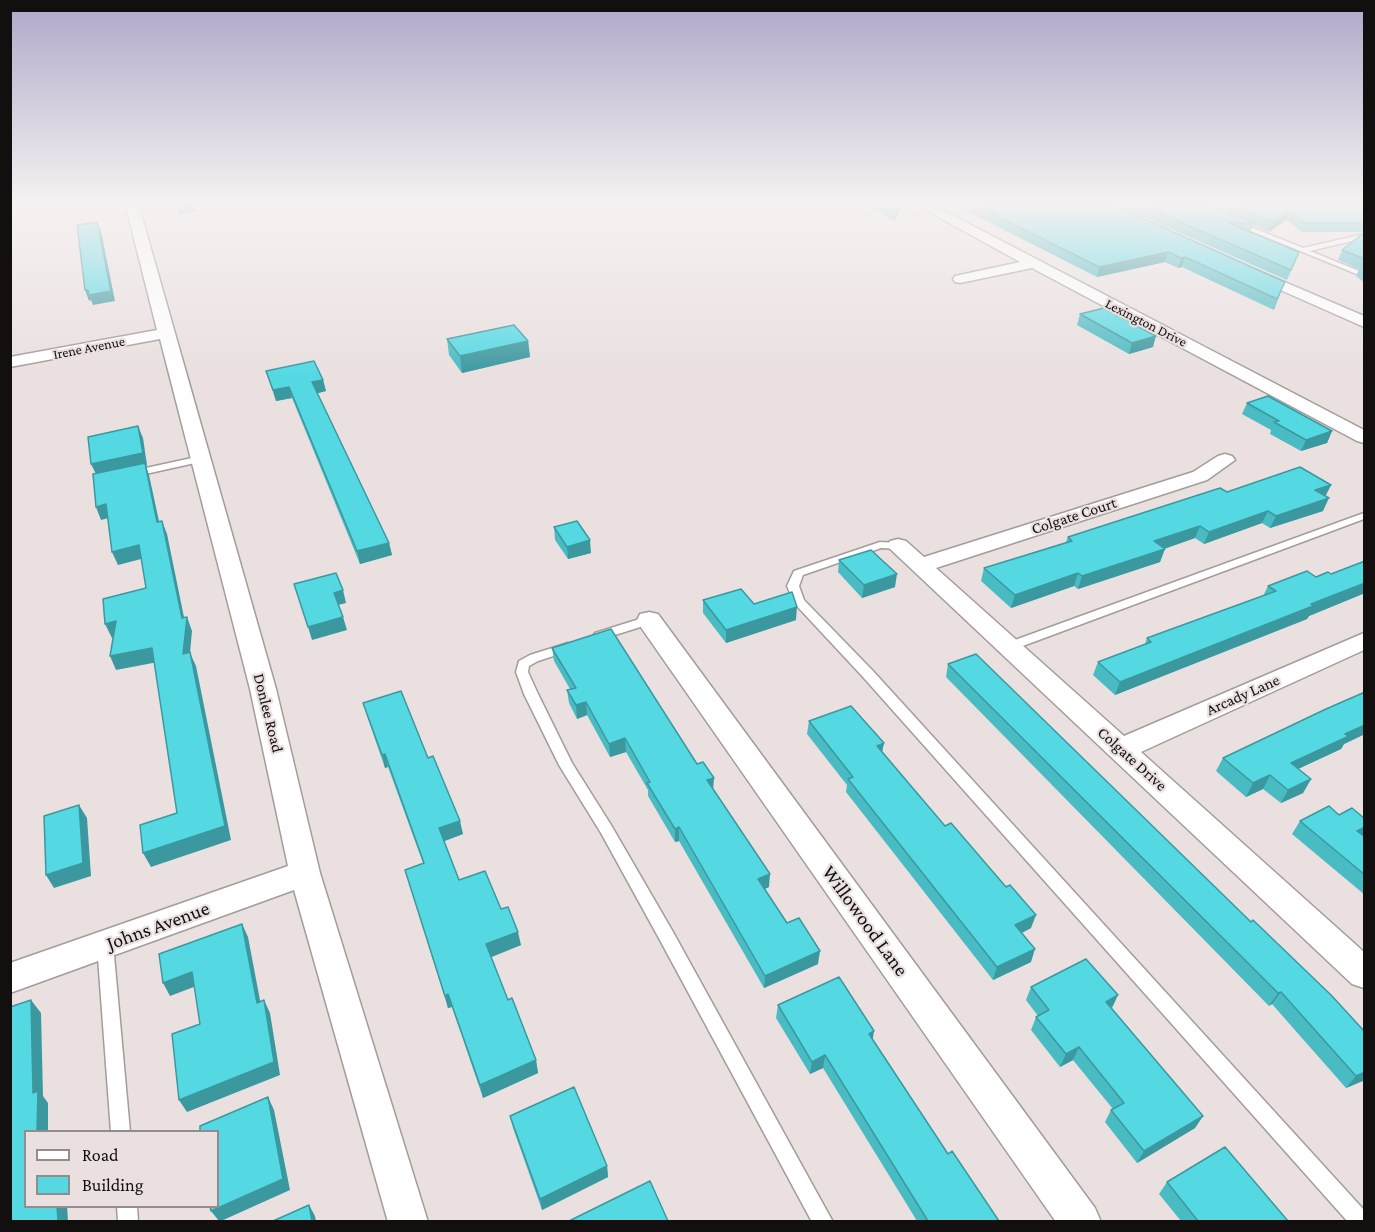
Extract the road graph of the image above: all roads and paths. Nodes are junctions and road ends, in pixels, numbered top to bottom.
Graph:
1 (147, 260) edge
2 (1025, 260) edge
3 (1329, 260) edge
4 (1032, 264) junction
5 (1245, 269) edge
6 (1365, 275) edge
7 (960, 279) dead end
8 (1365, 321) edge
9 (167, 333) junction
10 (10, 362) edge
11 (1365, 437) edge
12 (201, 459) junction
13 (1225, 460) dead end
14 (123, 476) edge
15 (1365, 516) edge
16 (898, 546) joint
17 (920, 566) junction
18 (649, 620) joint
19 (1365, 641) edge
20 (1008, 647) junction
21 (1121, 749) junction
22 (305, 873) junction
23 (105, 944) junction
24 (1365, 972) edge
25 (10, 978) edge
26 (121, 1130) edge
27 (408, 1221) edge
28 (823, 1221) edge
29 (1081, 1221) edge
30 (1362, 1221) edge

1 - 9 street, Donlee Road
2 - 4 street, Lexington Drive
3 - 6 lane
4 - 7 street
4 - 11 street, Lexington Drive
5 - 8 street
9 - 10 street, Irene Avenue
9 - 12 street, Donlee Road
12 - 14 lane
12 - 22 street, Donlee Road
13 - 17 street, Colgate Court
15 - 20 lane
16 - 17 street, Colgate Drive
16 - 30 lane
17 - 20 street, Colgate Drive
18 - 28 lane
18 - 29 street, Willowood Lane
19 - 21 street, Arcady Lane
20 - 21 street, Colgate Drive
21 - 24 street, Colgate Drive
22 - 23 street, Johns Avenue
22 - 27 street, Donlee Road
23 - 25 street, Johns Avenue
23 - 26 lane

